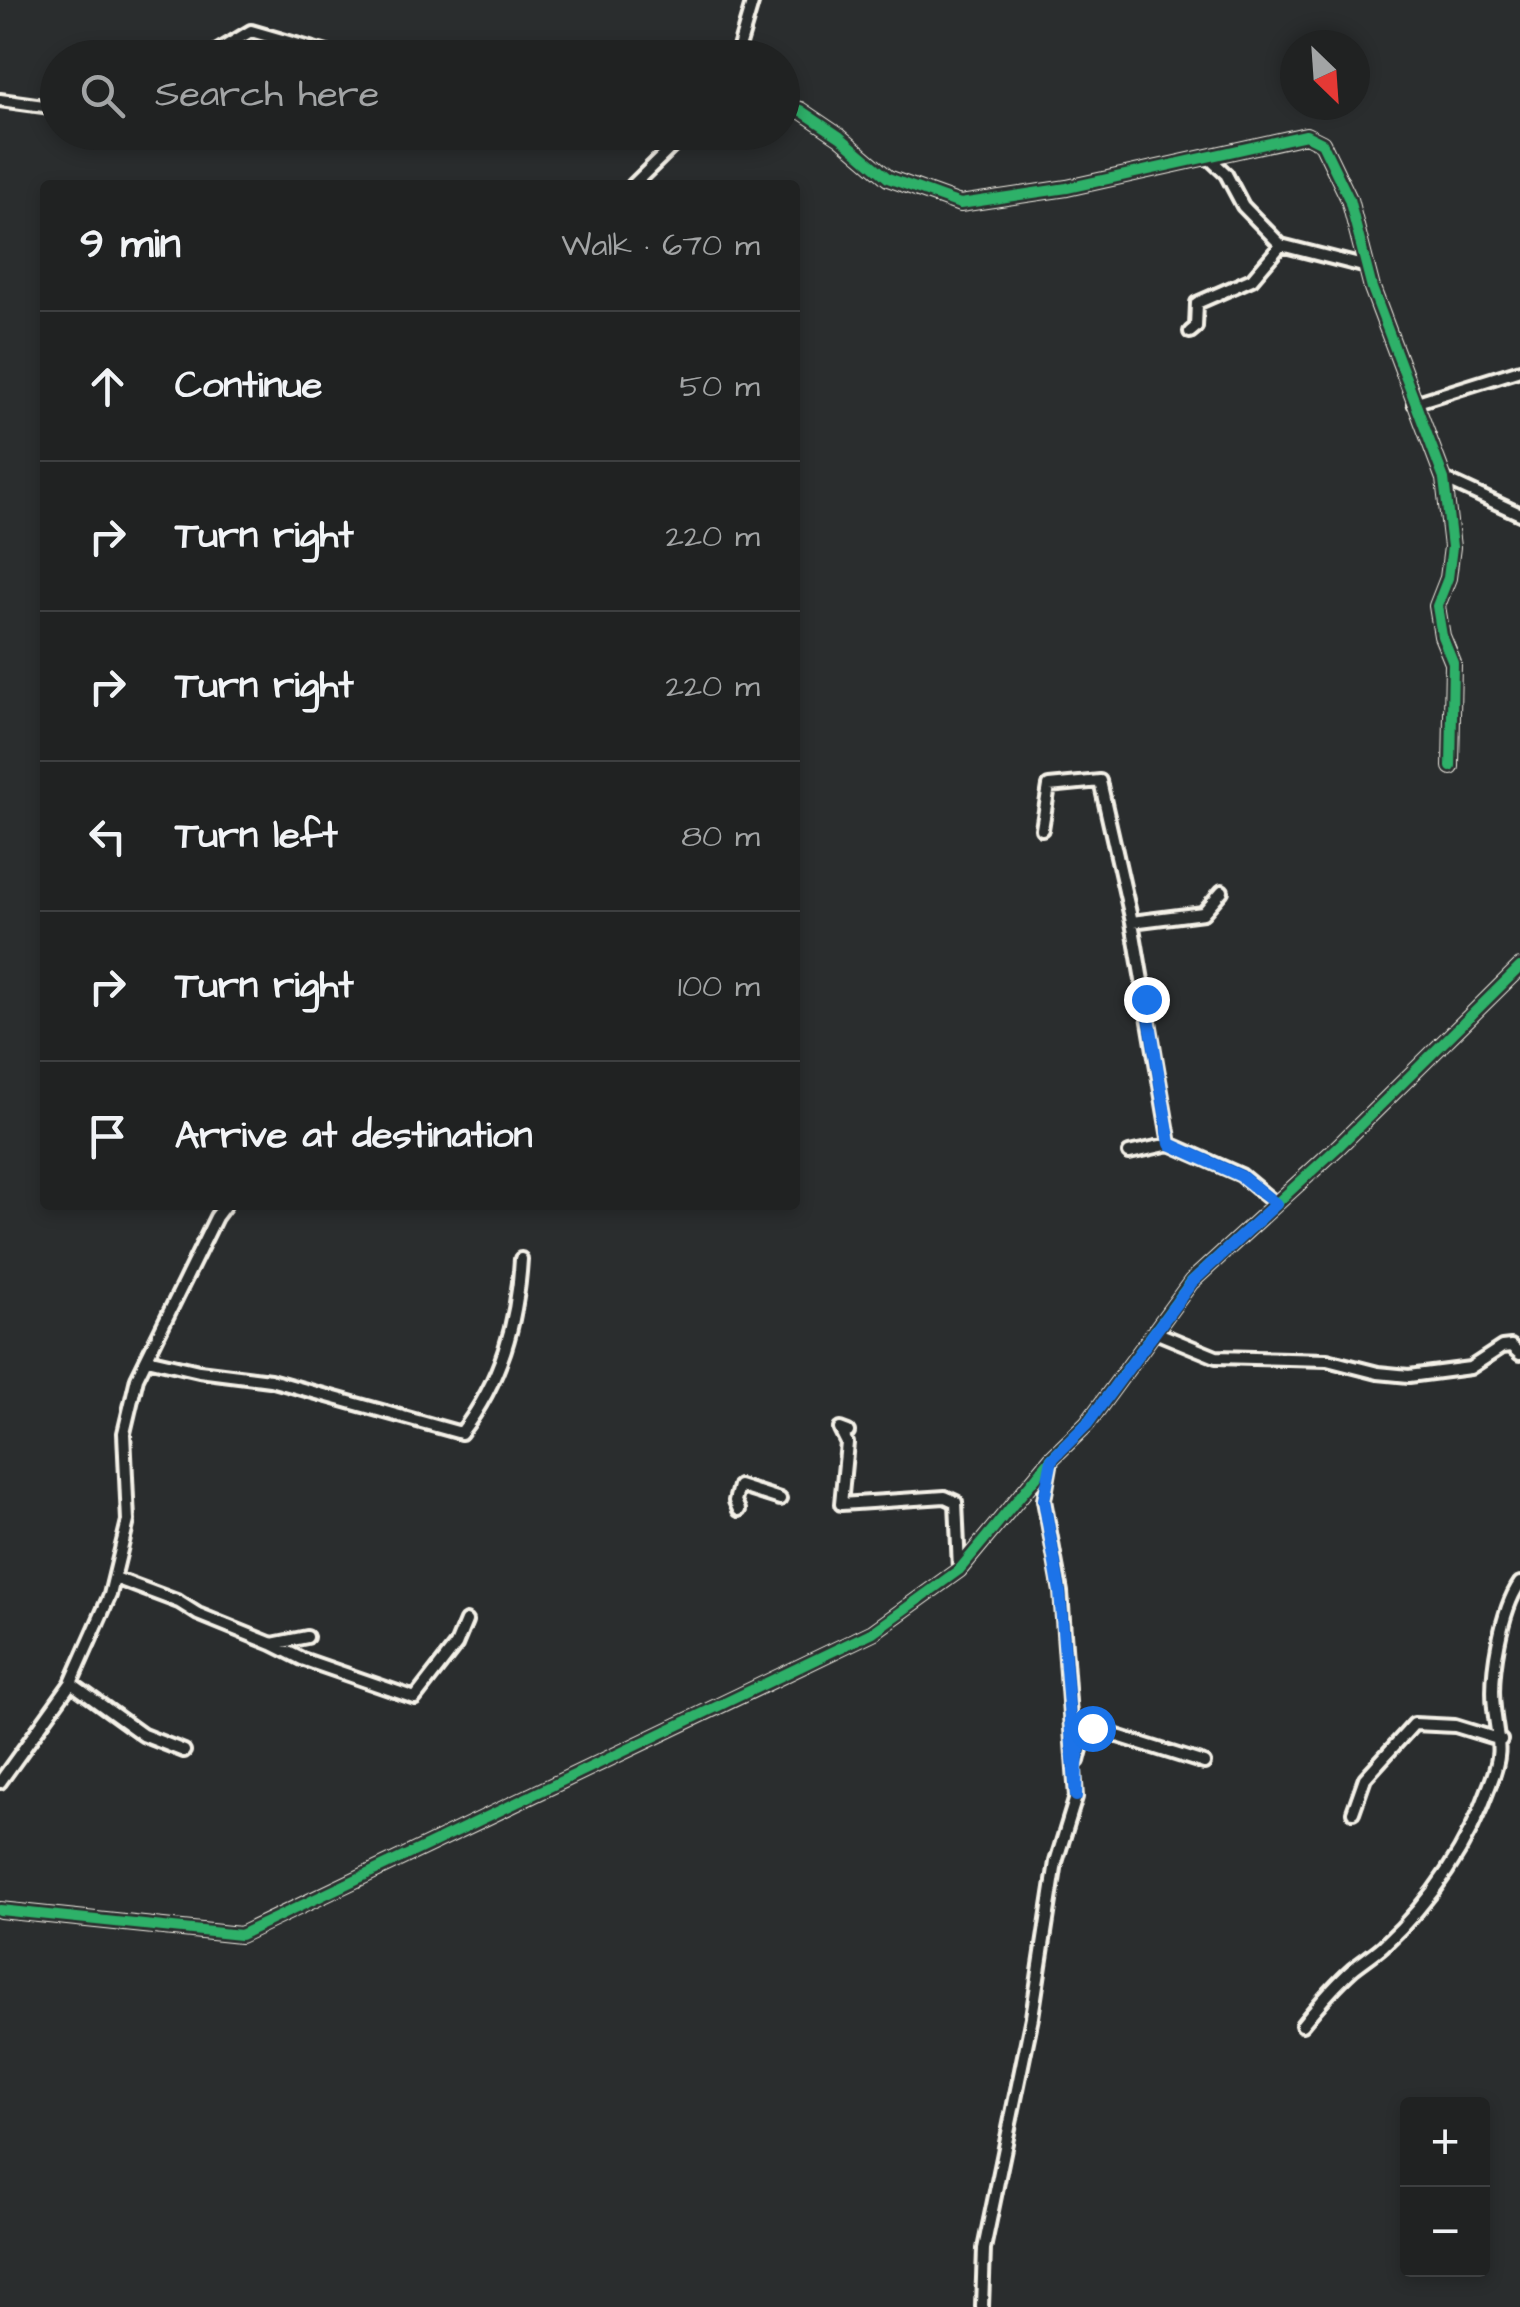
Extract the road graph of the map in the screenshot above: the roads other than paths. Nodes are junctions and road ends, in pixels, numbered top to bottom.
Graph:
1 (753, 0) edge
2 (236, 40) edge
3 (282, 40) edge
4 (741, 40) edge
5 (0, 100) edge
6 (40, 106) edge
7 (800, 110) edge
8 (669, 150) edge
9 (1208, 157) junction
10 (638, 180) edge
11 (1281, 245) junction
12 (1366, 267) junction
13 (1190, 332) dead end
14 (1520, 370) edge
15 (1414, 402) junction
16 (1444, 479) junction
17 (1520, 514) edge
18 (1451, 767) dead end
19 (1042, 829) dead end
20 (1222, 892) dead end
21 (1132, 922) junction
22 (1520, 967) edge
23 (1170, 1144) junction
24 (1129, 1152) dead end
25 (1276, 1204) junction
26 (221, 1210) edge
27 (521, 1260) dead end
28 (1155, 1332) junction
29 (1520, 1354) edge
30 (147, 1359) junction
31 (848, 1432) dead end
32 (1052, 1459) junction
33 (780, 1498) dead end
34 (739, 1510) dead end
35 (959, 1570) junction
36 (114, 1578) junction
37 (1520, 1584) edge
38 (466, 1621) dead end
39 (307, 1637) dead end
40 (272, 1644) junction
41 (70, 1683) junction
42 (1501, 1740) junction
43 (184, 1751) dead end
44 (1204, 1764) dead end
45 (0, 1782) edge
46 (1076, 1796) junction
47 (1353, 1812) dead end
48 (0, 1910) edge
49 (1302, 2025) dead end
50 (982, 2307) edge

1 - 4 street
2 - 3 street
5 - 6 street
7 - 9 street
8 - 10 street
9 - 11 street
9 - 12 street
11 - 12 street
11 - 13 street
12 - 15 street
14 - 15 street
15 - 16 street
16 - 17 street
16 - 18 street
19 - 21 street
20 - 21 street
21 - 23 street
22 - 25 street
23 - 24 street
23 - 25 street
25 - 28 street
26 - 30 street
27 - 30 street
28 - 29 street
28 - 32 street
30 - 36 street
31 - 35 street
32 - 35 street
32 - 46 street
33 - 34 street
35 - 48 street
36 - 40 street
36 - 41 street
37 - 42 street
38 - 40 street
39 - 40 street
41 - 43 street
41 - 45 street
42 - 47 street
42 - 49 street
44 - 46 street
46 - 50 street

